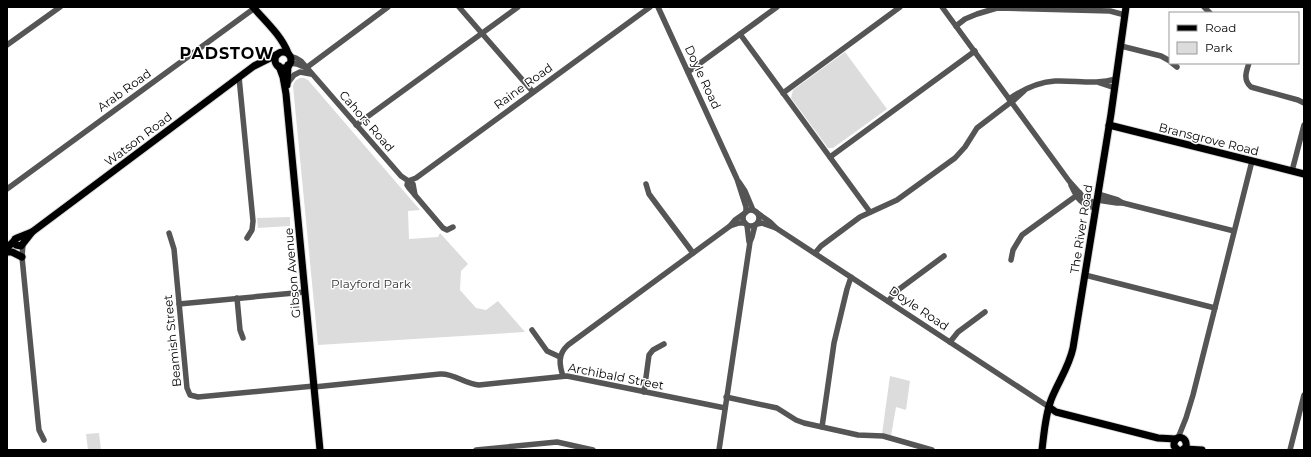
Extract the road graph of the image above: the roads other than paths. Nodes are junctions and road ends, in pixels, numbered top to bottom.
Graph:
1 (60, 7) edge
2 (256, 7) edge
3 (388, 7) edge
4 (459, 7) edge
5 (518, 7) edge
6 (650, 7) edge
7 (658, 7) edge
8 (777, 7) edge
9 (900, 7) edge
10 (942, 7) edge
11 (1126, 10) edge
12 (957, 27) junction
13 (482, 33) junction
14 (740, 34) junction
15 (277, 35) junction
16 (7, 45) edge
17 (1121, 46) junction
18 (975, 51) junction
19 (278, 54) junction
20 (289, 59) junction
21 (1169, 61) edge
22 (258, 64) junction
23 (278, 64) junction
24 (1249, 64) edge
25 (306, 68) junction
26 (688, 72) junction
27 (312, 74) junction
28 (239, 77) junction
29 (1116, 79) junction
30 (1098, 82) junction
31 (287, 84) junction
32 (1115, 88) junction
33 (533, 92) junction
34 (783, 93) junction
35 (286, 94) junction
36 (1011, 101) junction
37 (1304, 103) edge
38 (356, 125) junction
39 (1109, 125) junction
40 (1304, 125) edge
41 (830, 157) junction
42 (1252, 161) junction
43 (1292, 171) junction
44 (1304, 174) edge
45 (737, 179) junction
46 (408, 181) junction
47 (646, 184) dead end
48 (7, 189) edge
49 (1078, 194) junction
50 (1097, 201) junction
51 (755, 211) junction
52 (870, 212) junction
53 (745, 213) junction
54 (746, 224) junction
55 (756, 224) junction
56 (730, 226) junction
57 (453, 227) dead end
58 (776, 228) junction
59 (1234, 231) junction
60 (169, 233) dead end
61 (247, 238) dead end
62 (19, 242) junction
63 (750, 242) junction
64 (7, 250) edge
65 (693, 253) junction
66 (814, 253) junction
67 (944, 256) dead end
68 (22, 257) junction
69 (1011, 260) dead end
70 (1084, 275) junction
71 (851, 277) junction
72 (305, 292) junction
73 (237, 298) junction
74 (888, 301) junction
75 (179, 304) junction
76 (1215, 308) junction
77 (985, 312) dead end
78 (532, 330) dead end
79 (243, 338) dead end
80 (950, 342) junction
81 (664, 344) dead end
82 (560, 357) junction
83 (563, 376) junction
84 (314, 386) junction
85 (644, 392) junction
86 (1304, 394) edge
87 (726, 397) junction
88 (1049, 407) junction
89 (725, 408) junction
90 (822, 427) junction
91 (44, 440) dead end
92 (1180, 446) edge
93 (1200, 449) edge
94 (320, 450) edge
95 (476, 450) edge
96 (593, 450) edge
97 (718, 450) edge
98 (932, 450) edge
99 (1042, 450) edge
100 (1290, 450) edge

1 - 16 street
2 - 15 main road, Cahors Road
2 - 48 street, Arab Road
3 - 25 street
4 - 13 street
5 - 13 street
6 - 33 street, Raine Road
7 - 26 street, Doyle Road
8 - 14 street
9 - 34 street
10 - 12 street
11 - 12 street
11 - 17 main road, The River Road
12 - 18 street
13 - 33 street
13 - 38 street
14 - 26 street
14 - 34 street
15 - 19 main road
15 - 20 main road, Cahors Road
17 - 21 street
17 - 29 main road, The River Road
18 - 36 street
18 - 41 street
19 - 20 main road
19 - 22 main road, Watson Road
19 - 23 main road
20 - 23 main road
20 - 25 street, Cahors Road
20 - 31 main road, Gibson Avenue
22 - 23 main road
22 - 28 main road, Watson Road
23 - 35 main road, Gibson Avenue
24 - 37 street
25 - 27 street, Cahors Road
26 - 45 street, Doyle Road
27 - 31 street
27 - 38 street, Cahors Road
28 - 61 street
28 - 62 main road, Watson Road
29 - 30 street
29 - 32 main road, The River Road
30 - 32 street
30 - 36 street
31 - 35 main road, Gibson Avenue
32 - 39 main road, The River Road
33 - 46 street, Raine Road
34 - 41 street
35 - 72 main road, Gibson Avenue
36 - 49 street
36 - 52 street
38 - 46 street, Cahors Road
39 - 42 main road, Bransgrove Road
39 - 50 main road, The River Road
40 - 43 street
41 - 52 street
42 - 43 main road, Bransgrove Road
42 - 59 street
43 - 44 main road, Bransgrove Road
45 - 51 street, Doyle Road
45 - 53 street, Doyle Road
46 - 57 street, Cahors Road
47 - 65 street
49 - 50 street
49 - 69 street
50 - 59 street
50 - 70 main road, The River Road
51 - 53 street
51 - 55 street
51 - 58 street, Doyle Road
52 - 66 street
53 - 54 street
53 - 56 street
54 - 55 street
54 - 56 street
54 - 63 street
55 - 58 street, Doyle Road
55 - 63 street
56 - 65 street
58 - 66 street, Doyle Road
59 - 76 street
60 - 75 street, Beamish Street
62 - 64 main road, Watson Road
62 - 68 street
63 - 87 street
64 - 68 main road
65 - 82 street
66 - 71 street, Doyle Road
67 - 74 street
68 - 91 street
70 - 76 street
70 - 88 main road, The River Road
71 - 74 street, Doyle Road
71 - 90 street
72 - 73 street
72 - 84 main road, Gibson Avenue
73 - 75 street
73 - 79 street
74 - 80 street, Doyle Road
75 - 84 street, Beamish Street
76 - 92 street
77 - 80 street
78 - 82 street
80 - 88 street, Doyle Road
81 - 85 street
82 - 83 street
83 - 84 street, Archibald Street
83 - 85 street, Archibald Street
84 - 94 main road, Gibson Avenue
85 - 89 street, Archibald Street
86 - 100 street
87 - 89 street
87 - 90 street
88 - 92 main road
88 - 99 main road, The River Road
89 - 97 street
90 - 98 street
92 - 93 main road
95 - 96 street

